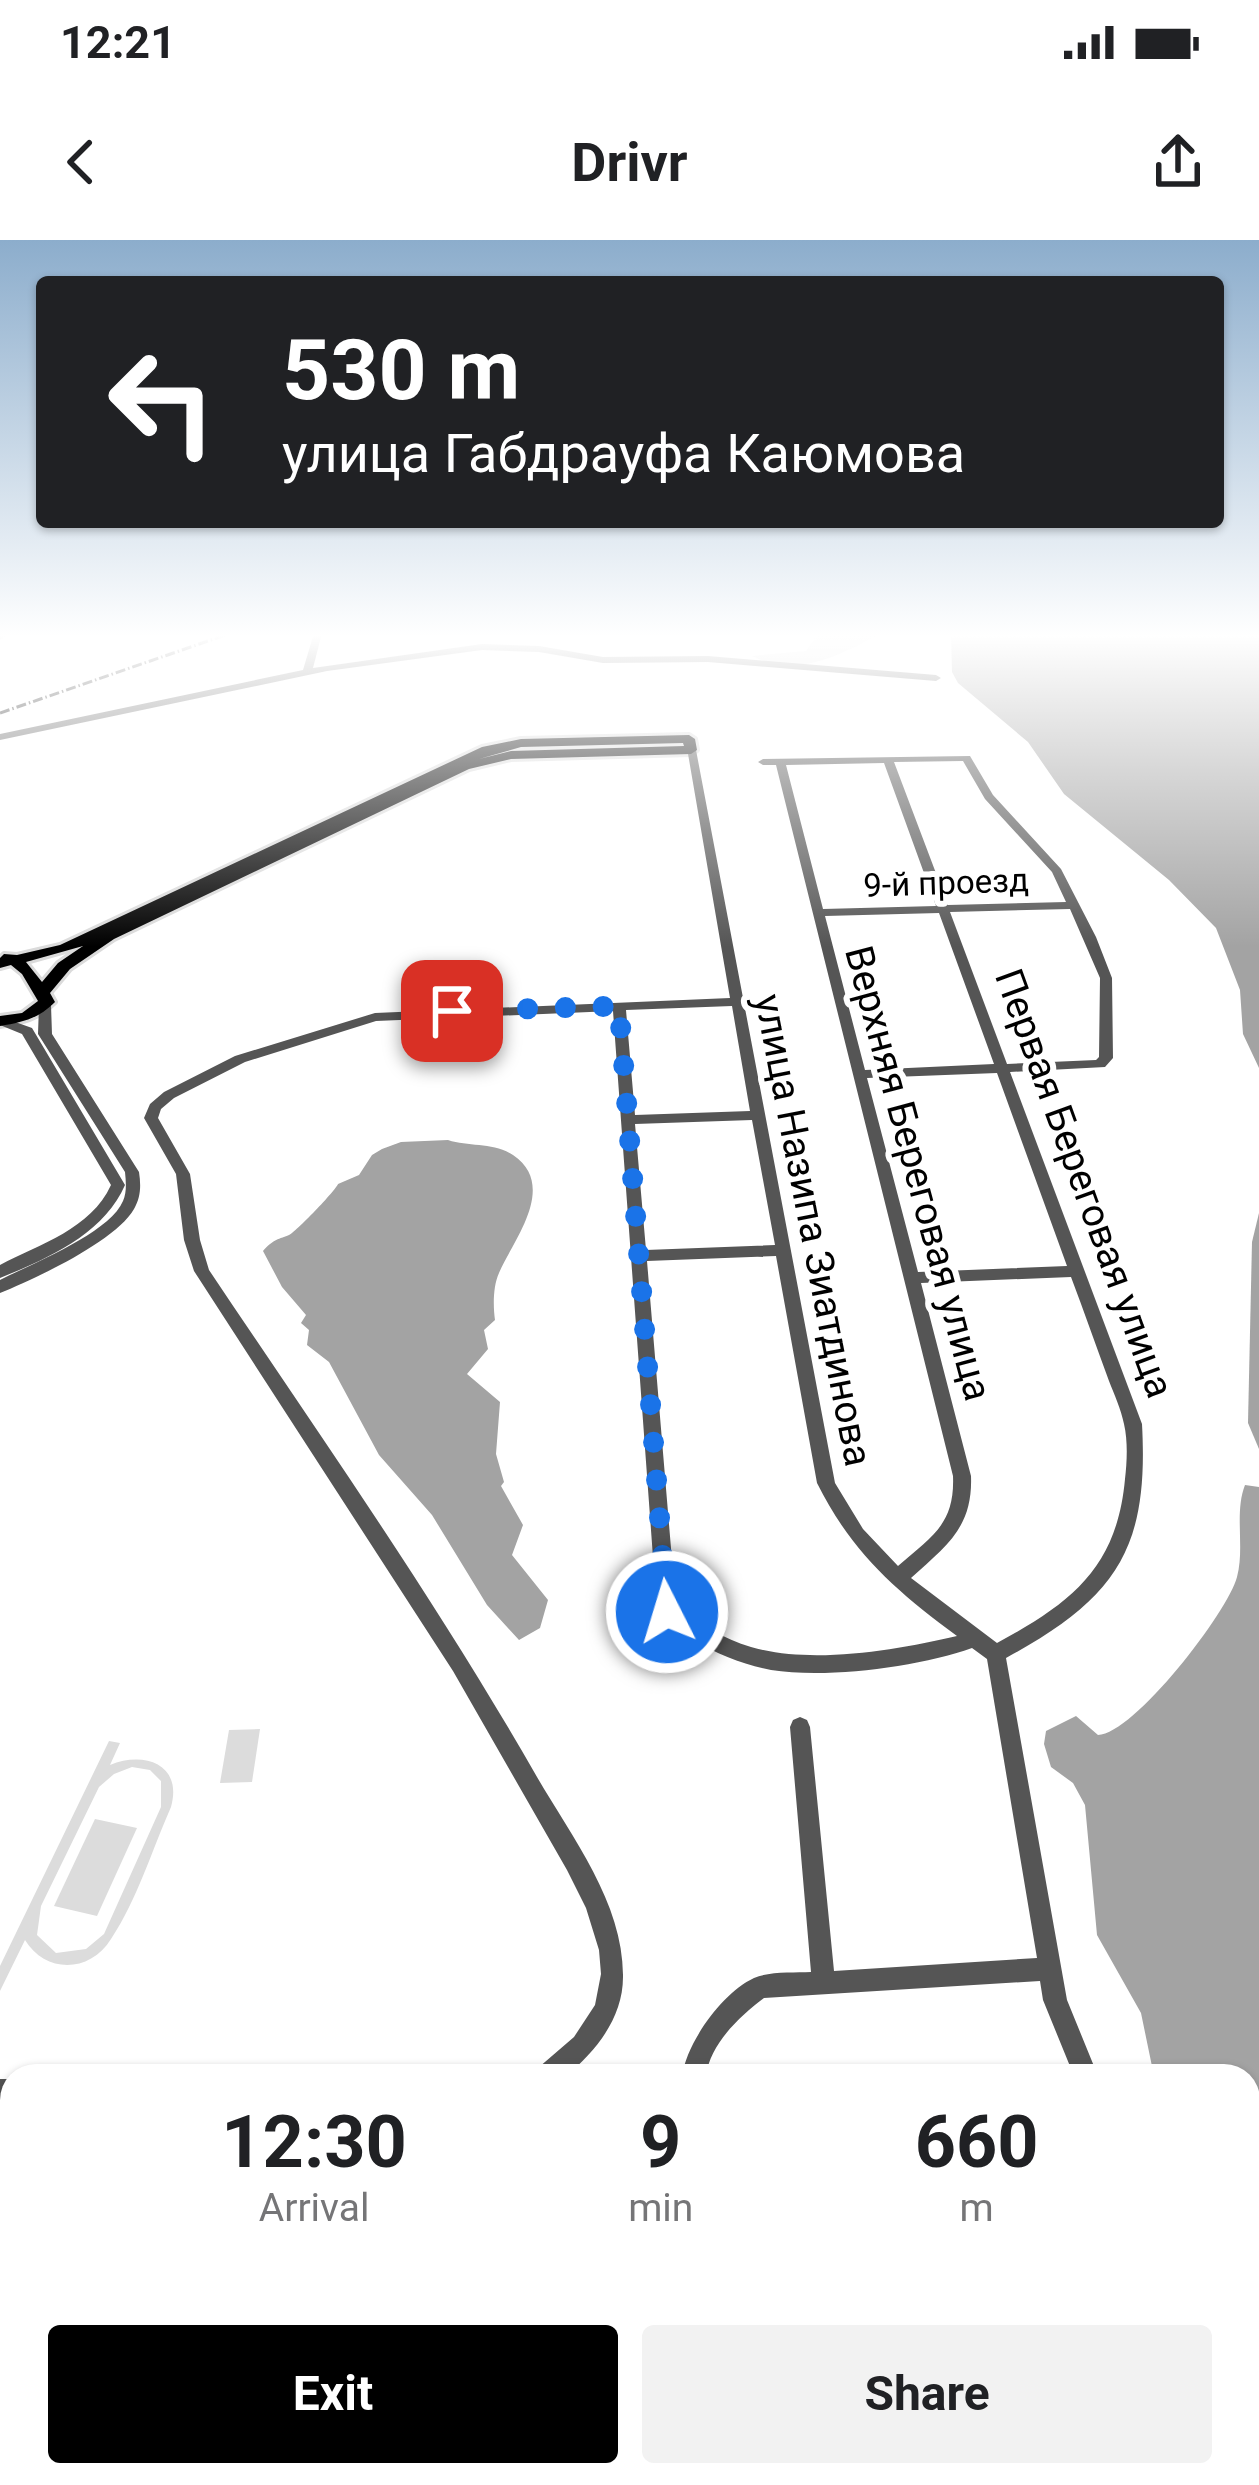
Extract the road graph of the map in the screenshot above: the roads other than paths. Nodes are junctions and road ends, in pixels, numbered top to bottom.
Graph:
1 (552, 748) junction
2 (691, 750) joint
3 (888, 759) junction
4 (1075, 905) junction
5 (942, 910) junction
6 (819, 913) junction
7 (0, 950) edge
8 (8, 963) edge
9 (44, 998) junction
10 (737, 1002) junction
11 (619, 1006) junction
12 (2, 1022) edge
13 (1002, 1070) junction
14 (861, 1074) junction
15 (758, 1115) junction
16 (627, 1120) junction
17 (783, 1250) junction
18 (638, 1256) junction
19 (1076, 1271) junction
20 (0, 1272) edge
21 (913, 1278) junction
22 (0, 1287) edge
23 (899, 1577) junction
24 (975, 1638) junction
25 (996, 1654) junction
26 (800, 1727) dead end
27 (1049, 1969) junction
28 (824, 1985) junction
29 (560, 2064) edge
30 (696, 2064) edge
31 (1081, 2064) edge

1 - 2 main road
1 - 8 main road
1 - 9 main road
2 - 10 street, улица Назипа Зиатдинова
3 - 4 street
3 - 5 street, Первая Береговая улица
3 - 6 street, Верхняя Береговая улица
4 - 5 street, 9-й проезд
4 - 13 street
5 - 6 street, 9-й проезд
5 - 13 street, Первая Береговая улица
6 - 14 street, Верхняя Береговая улица
7 - 8 main road
8 - 9 main road
9 - 12 main road
9 - 22 street
10 - 11 street
10 - 15 street, улица Назипа Зиатдинова
11 - 16 street
11 - 29 street
12 - 20 street
13 - 14 street
13 - 19 street, Первая Береговая улица
14 - 21 street, Верхняя Береговая улица
15 - 16 street
15 - 17 street, улица Назипа Зиатдинова
16 - 18 street
17 - 18 street
17 - 23 street, улица Назипа Зиатдинова
18 - 24 street
19 - 21 street
19 - 25 street, Первая Береговая улица
21 - 23 street, Верхняя Береговая улица
23 - 24 street, улица Назипа Зиатдинова
24 - 25 street, улица Назипа Зиатдинова
25 - 27 street
26 - 28 street
27 - 28 street
27 - 31 street
28 - 30 street

